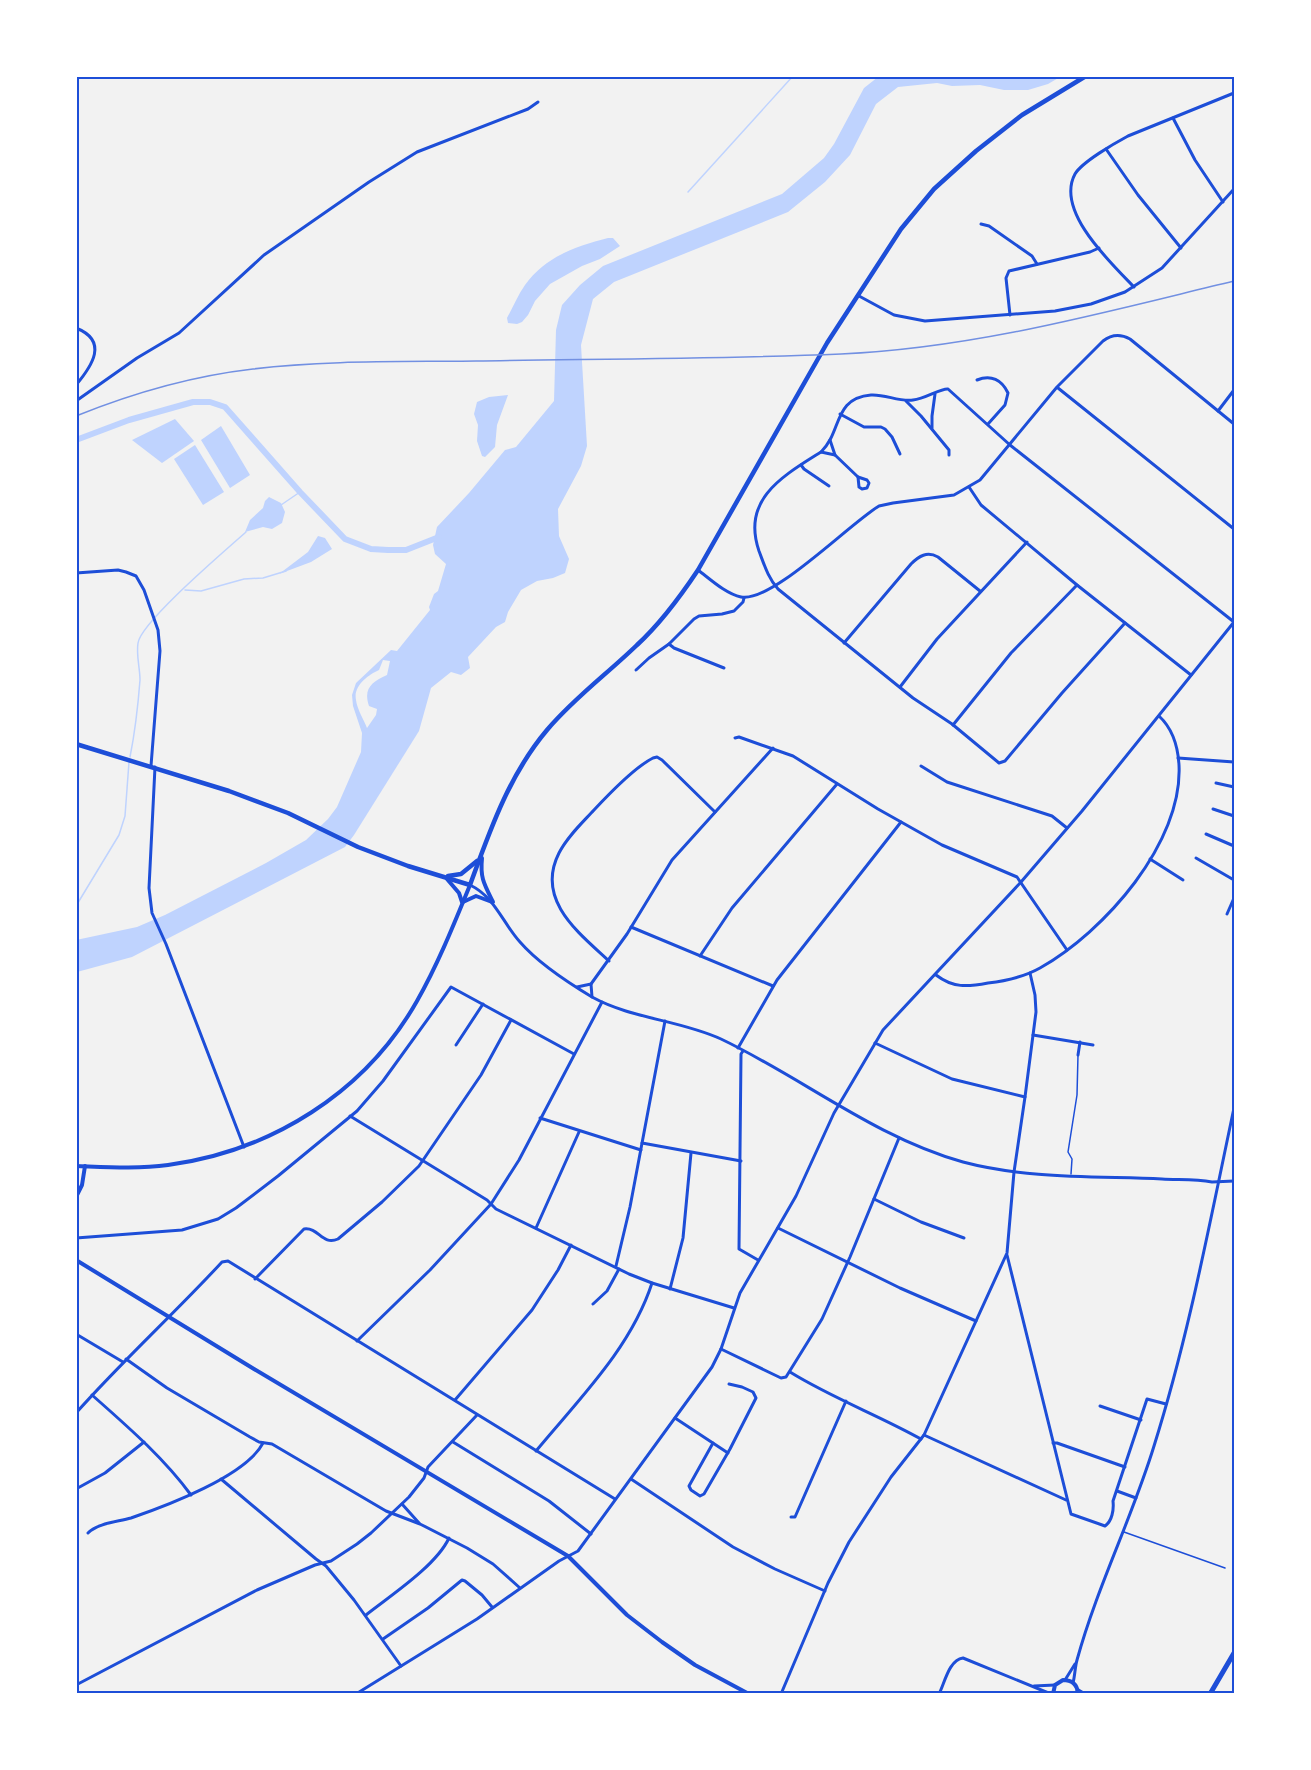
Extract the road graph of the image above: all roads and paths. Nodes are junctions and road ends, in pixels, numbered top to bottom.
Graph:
1 (1086, 76) edge
2 (1234, 93) edge
3 (538, 102) dead end
4 (1173, 118) junction
5 (1106, 149) junction
6 (1234, 189) edge
7 (1223, 202) junction
8 (981, 224) dead end
9 (1099, 248) junction
10 (1181, 248) junction
11 (1037, 264) junction
12 (1134, 287) junction
13 (859, 296) junction
14 (1010, 315) junction
15 (76, 328) edge
16 (977, 380) dead end
17 (76, 385) edge
18 (1057, 387) junction
19 (1234, 390) edge
20 (935, 394) junction
21 (906, 400) junction
22 (76, 401) edge
23 (1218, 411) junction
24 (840, 414) junction
25 (988, 424) junction
26 (1234, 424) edge
27 (932, 429) junction
28 (830, 439) junction
29 (1010, 445) junction
30 (820, 452) junction
31 (900, 454) dead end
32 (949, 455) dead end
33 (835, 456) junction
34 (801, 465) junction
35 (858, 477) junction
36 (829, 486) dead end
37 (969, 487) junction
38 (1234, 529) edge
39 (1026, 542) junction
40 (698, 570) junction
41 (76, 573) edge
42 (775, 585) junction
43 (1077, 585) junction
44 (980, 591) junction
45 (744, 598) junction
46 (1234, 622) edge
47 (1125, 623) junction
48 (844, 643) junction
49 (669, 644) junction
50 (724, 668) dead end
51 (636, 670) dead end
52 (1191, 675) junction
53 (900, 687) junction
54 (1159, 716) junction
55 (953, 725) junction
56 (735, 738) dead end
57 (76, 744) edge
58 (773, 748) junction
59 (1178, 758) junction
60 (1234, 762) edge
61 (921, 766) dead end
62 (153, 767) junction
63 (837, 783) junction
64 (1216, 783) dead end
65 (1234, 787) edge
66 (1213, 809) dead end
67 (715, 812) junction
68 (1234, 816) edge
69 (901, 822) junction
70 (1067, 828) junction
71 (1206, 834) dead end
72 (1234, 846) edge
73 (482, 851) junction
74 (1196, 858) dead end
75 (479, 859) junction
76 (1150, 859) junction
77 (446, 877) junction
78 (1183, 880) dead end
79 (1234, 880) edge
80 (1021, 882) junction
81 (470, 885) junction
82 (1234, 898) edge
83 (493, 902) junction
84 (462, 903) junction
85 (1227, 914) dead end
86 (631, 927) junction
87 (1067, 950) junction
88 (700, 956) junction
89 (609, 960) junction
90 (1029, 973) junction
91 (935, 975) junction
92 (591, 984) junction
93 (773, 986) junction
94 (577, 987) junction
95 (591, 997) junction
96 (602, 1002) junction
97 (483, 1004) junction
98 (512, 1020) junction
99 (665, 1021) junction
100 (1033, 1035) junction
101 (1080, 1042) junction
102 (876, 1043) junction
103 (456, 1045) dead end
104 (1093, 1045) dead end
105 (738, 1048) junction
106 (743, 1051) junction
107 (574, 1054) junction
108 (1078, 1055) joint
109 (1025, 1097) junction
110 (839, 1106) junction
111 (1234, 1108) edge
112 (350, 1116) junction
113 (540, 1118) junction
114 (1233, 1124) edge
115 (579, 1132) junction
116 (899, 1138) junction
117 (642, 1143) junction
118 (244, 1147) junction
119 (641, 1150) junction
120 (691, 1153) junction
121 (423, 1161) junction
122 (741, 1161) junction
123 (76, 1166) edge
124 (85, 1166) junction
125 (1014, 1172) junction
126 (1071, 1175) junction
127 (1219, 1181) junction
128 (1234, 1181) edge
129 (76, 1197) edge
130 (874, 1199) junction
131 (491, 1204) junction
132 (536, 1228) junction
133 (778, 1228) junction
134 (76, 1238) edge
135 (964, 1239) dead end
136 (571, 1245) junction
137 (1007, 1253) junction
138 (76, 1260) edge
139 (759, 1260) junction
140 (848, 1262) junction
141 (617, 1268) junction
142 (255, 1279) junction
143 (652, 1283) junction
144 (670, 1288) junction
145 (593, 1304) dead end
146 (734, 1308) junction
147 (170, 1316) junction
148 (976, 1321) junction
149 (76, 1334) edge
150 (357, 1341) junction
151 (721, 1349) junction
152 (125, 1361) junction
153 (789, 1372) junction
154 (729, 1384) dead end
155 (92, 1395) junction
156 (455, 1401) junction
157 (846, 1401) junction
158 (1166, 1404) junction
159 (1100, 1406) dead end
160 (76, 1413) edge
161 (477, 1415) junction
162 (675, 1418) junction
163 (1141, 1420) junction
164 (922, 1437) junction
165 (144, 1442) junction
166 (453, 1442) junction
167 (263, 1443) junction
168 (713, 1443) junction
169 (1053, 1443) junction
170 (536, 1451) junction
171 (728, 1453) junction
172 (1125, 1467) junction
173 (427, 1471) junction
174 (221, 1479) junction
175 (631, 1479) junction
176 (76, 1489) edge
177 (1117, 1491) junction
178 (191, 1495) junction
179 (1136, 1498) junction
180 (615, 1499) junction
181 (1067, 1500) junction
182 (402, 1504) junction
183 (391, 1514) junction
184 (791, 1517) dead end
185 (420, 1524) junction
186 (1123, 1531) junction
187 (88, 1533) dead end
188 (591, 1534) junction
189 (449, 1539) junction
190 (568, 1556) junction
191 (323, 1563) junction
192 (1225, 1568) dead end
193 (520, 1588) junction
194 (825, 1591) junction
195 (492, 1608) junction
196 (366, 1615) junction
197 (383, 1639) junction
198 (1234, 1653) edge
199 (1076, 1662) junction
200 (401, 1666) junction
201 (1065, 1680) junction
202 (1073, 1683) junction
203 (76, 1685) edge
204 (1055, 1685) junction
205 (1032, 1686) junction
206 (1079, 1693) edge
207 (356, 1694) edge
208 (749, 1694) edge
209 (781, 1694) edge
210 (939, 1694) edge
211 (1052, 1694) edge
212 (1210, 1694) edge

1 - 13 main road
2 - 4 street
3 - 22 street
4 - 5 street
4 - 7 street
5 - 9 street
5 - 10 street
6 - 7 street
7 - 10 street
8 - 11 street
9 - 11 street
9 - 12 street
10 - 12 street
11 - 14 street
12 - 14 street
13 - 14 street
13 - 40 main road
15 - 17 street
16 - 25 street
18 - 23 street
18 - 29 street
18 - 38 street
19 - 23 street
20 - 21 street
20 - 25 street
20 - 27 street
21 - 24 street
21 - 27 street
23 - 26 street
24 - 28 street
24 - 31 street
25 - 29 street
27 - 32 street
28 - 30 street
28 - 33 street
29 - 37 street
29 - 46 street
30 - 33 street
30 - 34 street
33 - 35 street
34 - 36 street
34 - 42 street
35 - 35 street
37 - 39 street
37 - 42 street
39 - 43 street
39 - 44 street
40 - 45 street
40 - 73 main road
41 - 62 street
42 - 45 street
42 - 48 street
43 - 47 street
43 - 55 street
44 - 48 street
44 - 53 street
45 - 49 street
46 - 52 street
47 - 52 street
47 - 55 street
48 - 53 street
49 - 50 street
49 - 51 street
52 - 54 street
53 - 55 street
54 - 59 street
54 - 70 street
56 - 58 street
57 - 62 main road
58 - 63 street
58 - 67 street
59 - 60 street
59 - 76 street
61 - 70 street
62 - 77 main road
62 - 118 street
63 - 69 street
63 - 88 street
64 - 65 street
66 - 68 street
67 - 86 street
67 - 89 street
69 - 80 street
69 - 93 street
70 - 80 street
71 - 72 street
73 - 75 main road
73 - 83 street
74 - 79 street
75 - 77 main road
75 - 81 main road
76 - 78 street
76 - 87 street
77 - 81 main road
77 - 84 street
80 - 87 street
80 - 91 street
81 - 83 street
81 - 84 street
82 - 85 street
83 - 84 street
83 - 94 street
84 - 118 street
86 - 88 street
86 - 89 street
87 - 90 street
88 - 93 street
89 - 92 street
90 - 91 street
90 - 100 street
91 - 102 street
92 - 94 street
92 - 95 street
93 - 105 street
94 - 95 street
95 - 96 street
96 - 99 street
96 - 107 street
97 - 98 street
97 - 103 street
97 - 112 street
98 - 107 street
98 - 121 street
99 - 105 street
99 - 117 street
100 - 101 street
100 - 109 street
101 - 104 street
101 - 108 street
102 - 109 street
102 - 110 street
105 - 106 street
106 - 110 street
106 - 122 street
107 - 113 street
108 - 126 lane
109 - 125 street
110 - 116 street
110 - 133 street
111 - 114 street
112 - 121 street
112 - 134 street
113 - 115 street
113 - 131 street
114 - 127 street
115 - 119 street
115 - 132 street
116 - 125 street
116 - 130 street
117 - 119 street
117 - 120 street
118 - 124 street
119 - 141 street
120 - 122 street
120 - 144 street
121 - 131 street
121 - 142 street
122 - 139 street
123 - 124 street
124 - 129 street
125 - 126 street
125 - 137 street
126 - 127 street
127 - 128 street
127 - 158 street
130 - 135 street
130 - 140 street
131 - 132 street
131 - 150 street
132 - 136 street
133 - 139 street
133 - 140 street
136 - 141 street
136 - 156 street
137 - 148 street
137 - 169 street
138 - 147 street
139 - 146 street
140 - 148 street
140 - 153 street
141 - 143 street
141 - 145 street
142 - 147 street
142 - 150 street
143 - 144 street
143 - 170 street
144 - 146 street
146 - 151 street
147 - 152 street
147 - 173 street
148 - 164 street
149 - 152 street
150 - 156 street
151 - 153 street
151 - 162 street
152 - 155 street
152 - 167 street
153 - 157 street
154 - 171 street
155 - 160 street
155 - 165 street
156 - 161 street
157 - 164 street
157 - 184 street
158 - 163 street
158 - 179 street
159 - 163 street
161 - 166 street
161 - 170 street
162 - 168 street
162 - 175 street
163 - 172 street
164 - 181 street
164 - 194 street
165 - 176 street
165 - 178 street
166 - 173 street
166 - 188 street
167 - 174 street
167 - 183 street
168 - 171 street
168 - 171 street
169 - 172 street
169 - 181 street
170 - 180 street
172 - 177 street
173 - 182 street
173 - 190 street
174 - 178 street
174 - 191 street
175 - 180 street
175 - 194 street
177 - 179 street
177 - 181 street
178 - 187 street
179 - 186 street
180 - 188 street
182 - 183 street
182 - 185 street
183 - 185 street
183 - 191 street
185 - 189 street
186 - 192 lane
186 - 199 street
188 - 190 street
189 - 193 street
189 - 196 street
190 - 193 street
190 - 208 street
191 - 196 street
191 - 203 street
193 - 195 street
194 - 209 street
195 - 197 street
195 - 200 street
196 - 197 street
197 - 200 street
198 - 212 highway
199 - 201 street
199 - 202 street
200 - 207 street
201 - 202 street
201 - 204 street
202 - 206 street
204 - 205 street
204 - 211 street
205 - 210 street
205 - 211 street

